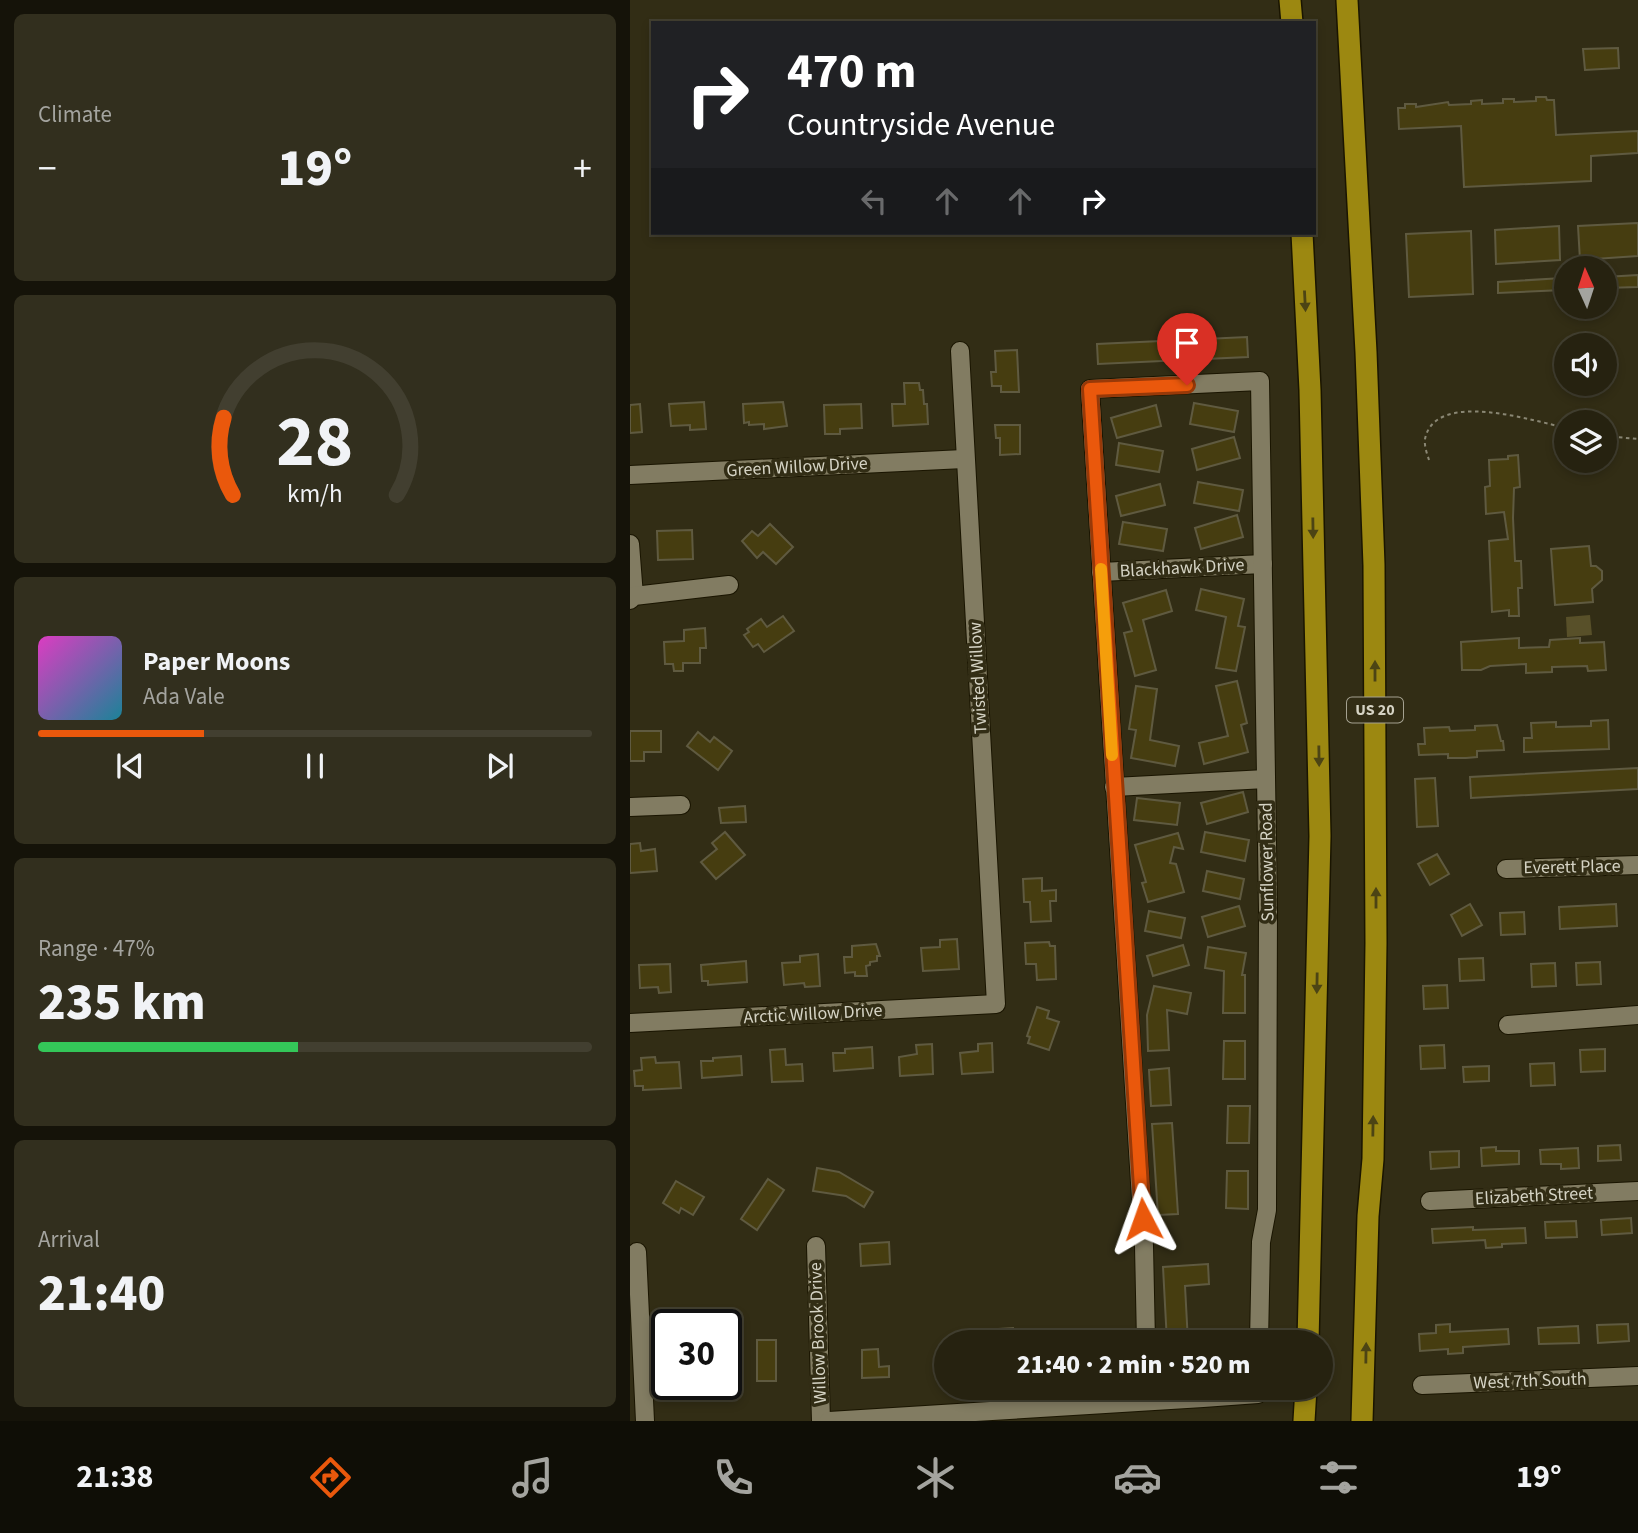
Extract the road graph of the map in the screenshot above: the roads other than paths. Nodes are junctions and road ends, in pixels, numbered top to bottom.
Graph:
1 (1290, 0) edge
2 (1347, 0) edge
3 (1292, 21) edge
4 (1302, 235) edge
5 (960, 351) dead end
6 (964, 459) junction
7 (630, 475) edge
8 (630, 544) edge
9 (1263, 564) junction
10 (1101, 572) junction
11 (729, 584) dead end
12 (632, 598) edge
13 (1266, 779) junction
14 (1114, 787) junction
15 (681, 805) dead end
16 (630, 807) edge
17 (1638, 865) edge
18 (1506, 869) dead end
19 (996, 1004) joint
20 (1638, 1015) edge
21 (630, 1023) edge
22 (1508, 1025) dead end
23 (1638, 1191) edge
24 (1430, 1201) dead end
25 (816, 1246) dead end
26 (637, 1252) dead end
27 (1146, 1330) edge
28 (1259, 1330) edge
29 (1308, 1330) edge
30 (1638, 1376) edge
31 (1422, 1385) dead end
32 (1085, 1400) edge
33 (1305, 1400) edge
34 (645, 1421) edge
35 (821, 1421) edge
36 (829, 1421) edge
37 (1304, 1421) edge
38 (1362, 1421) edge

1 - 3 highway
38 -> 2 highway, US 20
4 -> 29 highway
5 - 6 street, Twisted Willow
6 - 7 street, Green Willow Drive
6 - 19 street, Twisted Willow
8 - 12 street
9 - 10 street, Blackhawk Drive
9 - 10 street, Sunflower Road
9 - 13 street, Sunflower Road
10 - 14 street
11 - 12 street
13 - 14 street
13 - 28 street, Sunflower Road
14 - 27 street
15 - 16 street
17 - 18 street, Everett Place
19 - 21 street, Arctic Willow Drive
20 - 22 street
23 - 24 street, Elizabeth Street
25 - 35 street, Willow Brook Drive
26 - 34 street
30 - 31 street, West 7th South
32 - 36 street
33 - 37 highway

